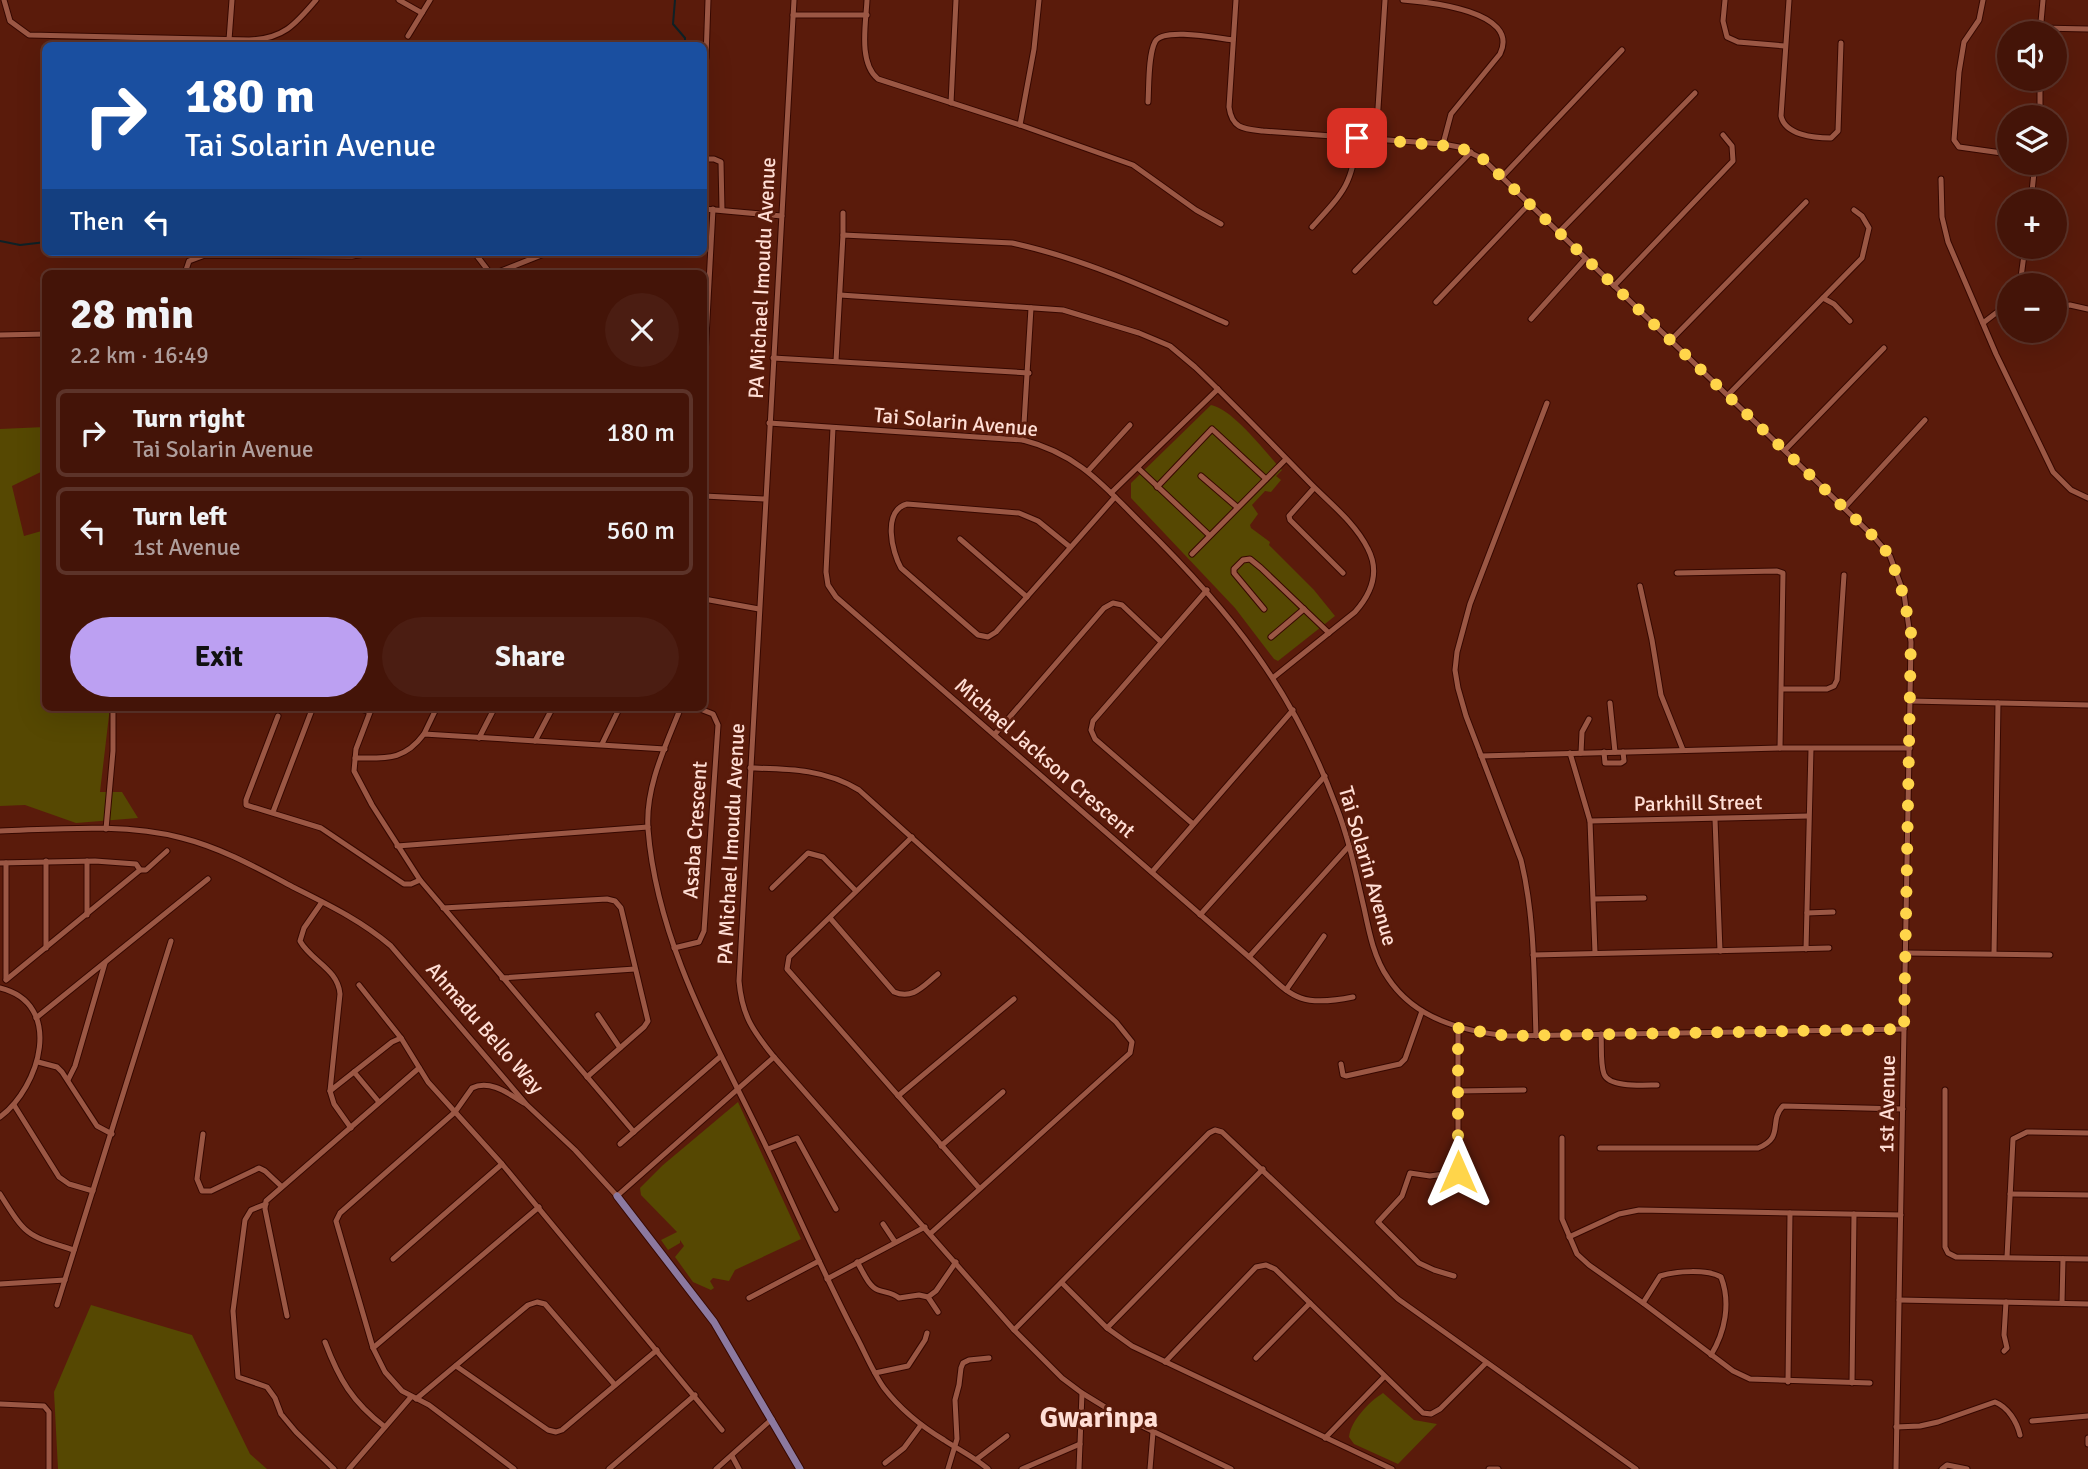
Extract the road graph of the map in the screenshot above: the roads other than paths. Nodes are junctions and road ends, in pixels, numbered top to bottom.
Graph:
1 (4, 0) edge
2 (232, 0) edge
3 (316, 0) edge
4 (399, 0) edge
5 (430, 0) edge
6 (708, 0) edge
7 (794, 0) edge
8 (867, 0) edge
9 (956, 0) edge
10 (1039, 0) edge
11 (1236, 0) edge
12 (1385, 0) edge
13 (1403, 0) edge
14 (1725, 0) edge
15 (1788, 0) edge
16 (1983, 0) edge
17 (2043, 0) edge
18 (422, 13) junction
19 (793, 15) junction
20 (867, 16) junction
21 (2041, 21) edge
22 (2067, 29) edge
23 (2088, 29) edge
24 (408, 36) dead end
25 (229, 40) junction
26 (1233, 40) junction
27 (707, 42) edge
28 (1841, 43) dead end
29 (1785, 46) junction
30 (1622, 50) dead end
31 (1695, 93) dead end
32 (1148, 102) dead end
33 (951, 103) junction
34 (1020, 125) junction
35 (1723, 135) dead end
36 (1357, 138) junction
37 (1376, 139) junction
38 (1443, 144) junction
39 (1471, 152) junction
40 (1997, 153) edge
41 (707, 159) edge
42 (1502, 177) junction
43 (1941, 179) dead end
44 (1806, 202) dead end
45 (1529, 204) junction
46 (707, 209) edge
47 (713, 209) junction
48 (722, 210) junction
49 (1854, 210) dead end
50 (843, 213) dead end
51 (782, 216) junction
52 (1221, 224) dead end
53 (1312, 227) dead end
54 (1559, 233) junction
55 (843, 235) junction
56 (202, 256) edge
57 (477, 256) edge
58 (539, 256) edge
59 (1586, 259) junction
60 (187, 270) edge
61 (488, 270) edge
62 (504, 270) edge
63 (706, 270) edge
64 (1355, 271) dead end
65 (1614, 286) junction
66 (840, 295) junction
67 (1823, 298) junction
68 (1436, 302) dead end
69 (2067, 306) edge
70 (1031, 308) junction
71 (2088, 309) edge
72 (1997, 312) edge
73 (1531, 319) dead end
74 (1850, 321) dead end
75 (1226, 323) dead end
76 (1983, 323) junction
77 (42, 334) edge
78 (0, 335) edge
79 (1671, 340) junction
80 (1884, 348) dead end
81 (773, 358) junction
82 (836, 361) junction
83 (1029, 373) junction
84 (1218, 389) junction
85 (1728, 395) junction
86 (1547, 403) dead end
87 (1925, 420) dead end
88 (769, 423) junction
89 (1130, 425) dead end
90 (833, 428) junction
91 (1023, 440) junction
92 (1785, 450) junction
93 (1286, 459) junction
94 (1138, 468) junction
95 (1088, 471) junction
96 (1201, 476) dead end
97 (1266, 479) junction
98 (1157, 487) junction
99 (1314, 488) junction
100 (1113, 495) junction
101 (707, 496) edge
102 (2088, 498) edge
103 (765, 499) junction
104 (1237, 508) junction
105 (1844, 508) junction
106 (1209, 535) junction
107 (960, 539) dead end
108 (1070, 547) junction
109 (1192, 554) dead end
110 (1343, 573) dead end
111 (1677, 573) dead end
112 (1843, 575) dead end
113 (1640, 586) dead end
114 (1207, 590) junction
115 (1027, 597) junction
116 (707, 600) edge
117 (759, 609) junction
118 (1264, 609) dead end
119 (1304, 610) junction
120 (1329, 633) junction
121 (1271, 637) dead end
122 (1161, 642) junction
123 (1274, 677) junction
124 (1782, 689) junction
125 (1910, 701) junction
126 (1610, 703) dead end
127 (1998, 703) junction
128 (2088, 705) edge
129 (1293, 709) junction
130 (113, 711) edge
131 (311, 711) edge
132 (371, 711) edge
133 (435, 711) edge
134 (493, 711) edge
135 (551, 711) edge
136 (618, 711) edge
137 (679, 711) edge
138 (705, 711) edge
139 (278, 716) dead end
140 (1589, 719) dead end
141 (424, 734) junction
142 (995, 734) junction
143 (479, 738) junction
144 (535, 741) junction
145 (602, 744) junction
146 (1780, 748) junction
147 (1811, 748) junction
148 (1910, 748) junction
149 (664, 749) junction
150 (1683, 750) junction
151 (1604, 752) junction
152 (1615, 752) junction
153 (1623, 752) junction
154 (1570, 753) junction
155 (1581, 753) junction
156 (1481, 756) junction
157 (355, 758) junction
158 (750, 768) junction
159 (1325, 776) junction
160 (273, 812) junction
161 (1808, 816) junction
162 (1714, 819) junction
163 (1590, 821) junction
164 (1193, 824) junction
165 (648, 827) junction
166 (106, 829) junction
167 (0, 831) edge
168 (912, 837) junction
169 (397, 846) junction
170 (1349, 846) junction
171 (167, 851) dead end
172 (46, 861) junction
173 (87, 861) junction
174 (3, 863) edge
175 (140, 870) junction
176 (1152, 872) junction
177 (208, 879) dead end
178 (420, 880) junction
179 (772, 888) dead end
180 (856, 891) junction
181 (1644, 898) dead end
182 (1594, 899) junction
183 (322, 902) junction
184 (443, 908) junction
185 (1833, 912) dead end
186 (1807, 913) junction
187 (87, 915) junction
188 (1200, 915) junction
189 (830, 918) junction
190 (1324, 936) dead end
191 (171, 941) dead end
192 (46, 947) junction
193 (674, 948) junction
194 (1829, 948) dead end
195 (1806, 949) junction
196 (1720, 951) junction
197 (1595, 953) junction
198 (1906, 953) junction
199 (1994, 954) junction
200 (1533, 955) junction
201 (2050, 955) dead end
202 (1249, 957) junction
203 (105, 963) junction
204 (635, 969) junction
205 (938, 974) dead end
206 (502, 978) junction
207 (6, 980) junction
208 (359, 985) dead end
209 (3, 989) edge
210 (1286, 990) junction
211 (1353, 997) dead end
212 (1014, 999) dead end
213 (1422, 1011) junction
214 (597, 1015) dead end
215 (36, 1018) junction
216 (1458, 1028) junction
217 (1904, 1029) junction
218 (1601, 1034) junction
219 (1536, 1036) junction
220 (401, 1038) junction
221 (620, 1048) junction
222 (721, 1056) junction
223 (774, 1057) junction
224 (38, 1062) junction
225 (1341, 1064) dead end
226 (419, 1068) junction
227 (354, 1072) junction
228 (587, 1077) junction
229 (68, 1080) junction
230 (1657, 1085) dead end
231 (738, 1088) junction
232 (1524, 1090) dead end
233 (1945, 1090) dead end
234 (330, 1091) junction
235 (1458, 1091) junction
236 (1003, 1092) dead end
237 (898, 1096) junction
238 (379, 1102) junction
239 (13, 1105) junction
240 (527, 1105) junction
241 (1903, 1109) junction
242 (455, 1112) junction
243 (0, 1117) edge
244 (351, 1128) junction
245 (634, 1132) junction
246 (112, 1133) junction
247 (2088, 1133) edge
248 (203, 1134) dead end
249 (1562, 1138) dead end
250 (620, 1144) dead end
251 (942, 1146) junction
252 (1600, 1148) dead end
253 (768, 1149) junction
254 (502, 1164) junction
255 (1263, 1169) junction
256 (281, 1186) junction
257 (979, 1188) junction
258 (93, 1191) junction
259 (0, 1194) edge
260 (2010, 1194) junction
261 (2088, 1195) edge
262 (617, 1196) junction
263 (265, 1204) junction
264 (539, 1207) junction
265 (835, 1209) dead end
266 (1790, 1213) junction
267 (1854, 1214) junction
268 (1901, 1215) junction
269 (883, 1224) dead end
270 (925, 1227) junction
271 (930, 1233) junction
272 (1569, 1237) junction
273 (895, 1242) junction
274 (74, 1250) junction
275 (2007, 1258) junction
276 (393, 1259) dead end
277 (2063, 1259) junction
278 (2088, 1259) edge
279 (819, 1261) junction
280 (857, 1262) junction
281 (956, 1262) junction
282 (1454, 1276) dead end
283 (827, 1279) junction
284 (65, 1280) junction
285 (1062, 1283) junction
286 (0, 1284) edge
287 (928, 1297) junction
288 (749, 1298) dead end
289 (1899, 1300) junction
290 (2006, 1302) junction
291 (1310, 1303) junction
292 (1643, 1303) junction
293 (2062, 1303) junction
294 (2088, 1304) edge
295 (57, 1305) dead end
296 (938, 1312) dead end
297 (287, 1316) dead end
298 (1107, 1328) junction
299 (1014, 1330) junction
300 (927, 1333) dead end
301 (325, 1342) dead end
302 (373, 1348) junction
303 (657, 1350) junction
304 (2004, 1351) dead end
305 (1711, 1354) junction
306 (989, 1358) dead end
307 (1256, 1358) dead end
308 (1165, 1362) junction
309 (1486, 1363) junction
310 (456, 1366) junction
311 (876, 1373) junction
312 (1384, 1377) junction
313 (1788, 1382) junction
314 (1852, 1382) junction
315 (1870, 1383) dead end
316 (615, 1385) junction
317 (1082, 1393) junction
318 (695, 1395) junction
319 (414, 1398) junction
320 (0, 1404) edge
321 (2088, 1416) edge
322 (772, 1419) junction
323 (2032, 1421) dead end
324 (920, 1425) junction
325 (384, 1427) junction
326 (1896, 1427) junction
327 (722, 1430) dead end
328 (1153, 1432) junction
329 (2020, 1434) dead end
330 (1007, 1436) dead end
331 (1325, 1438) junction
332 (2088, 1438) edge
333 (1080, 1444) junction
334 (2088, 1444) edge
335 (956, 1447) junction
336 (732, 1455) junction
337 (977, 1459) junction
338 (885, 1463) dead end
339 (49, 1469) edge
340 (334, 1469) edge
341 (349, 1469) edge
342 (514, 1469) edge
343 (609, 1469) edge
344 (716, 1469) edge
345 (739, 1469) edge
346 (800, 1469) edge
347 (948, 1469) edge
348 (988, 1469) edge
349 (1022, 1469) edge
350 (1079, 1469) edge
351 (1150, 1469) edge
352 (1231, 1469) edge
353 (1392, 1469) edge
354 (1489, 1469) edge
355 (1498, 1469) edge
356 (1635, 1469) edge
357 (1896, 1469) edge
358 (1942, 1469) edge
359 (1967, 1469) edge

1 - 25 street
2 - 25 street
3 - 25 street
4 - 18 street
5 - 18 street
6 - 27 street
7 - 19 street, PA Michael Imoudu Avenue
8 - 20 street
9 - 33 street
10 - 34 street
11 - 26 street, 1st Avenue
12 - 37 street
13 - 38 street
14 - 29 street
15 - 29 street
16 - 40 street
17 - 21 street
18 - 24 street
19 - 20 street
19 - 51 street, PA Michael Imoudu Avenue
20 - 33 street
22 - 23 street
26 - 32 street
26 - 36 street, 1st Avenue
28 - 29 street
30 - 42 street
31 - 54 street
33 - 34 street
34 - 52 street
35 - 65 street
36 - 37 street, 1st Avenue
36 - 53 street
37 - 38 street, 1st Avenue
38 - 39 street, 1st Avenue
39 - 42 street, 1st Avenue
39 - 64 street
41 - 48 street
42 - 45 street, 1st Avenue
43 - 76 street
44 - 79 street
45 - 54 street, 1st Avenue
45 - 68 street
46 - 47 street
47 - 48 street
47 - 63 street
48 - 51 street
49 - 67 street
50 - 55 street
51 - 81 street, PA Michael Imoudu Avenue
54 - 59 street, 1st Avenue
55 - 66 street
55 - 75 street
56 - 60 street
57 - 61 street
58 - 62 street
59 - 65 street, 1st Avenue
59 - 73 street
65 - 79 street, 1st Avenue
66 - 70 street
66 - 82 street
67 - 74 street
67 - 85 street
69 - 71 street
70 - 83 street
70 - 84 street
72 - 76 street
76 - 102 street
77 - 78 street
79 - 85 street, 1st Avenue
80 - 92 street
81 - 82 street
81 - 88 street, PA Michael Imoudu Avenue
82 - 83 street
83 - 91 street
84 - 93 street
84 - 94 street
85 - 92 street, 1st Avenue
86 - 156 street
87 - 105 street
88 - 90 street, Tai Solarin Avenue
88 - 103 street, PA Michael Imoudu Avenue
89 - 95 street
90 - 91 street, Tai Solarin Avenue
90 - 142 street, Michael Jackson Crescent
91 - 95 street, Tai Solarin Avenue
92 - 105 street, 1st Avenue
93 - 97 street
93 - 99 street
94 - 98 street
94 - 100 street
95 - 100 street, Tai Solarin Avenue
96 - 104 street
97 - 98 street
97 - 104 street
98 - 106 street
99 - 110 street
99 - 120 street
100 - 108 street
100 - 114 street, Tai Solarin Avenue
101 - 103 street
103 - 117 street, PA Michael Imoudu Avenue
104 - 106 street
105 - 125 street, 1st Avenue
106 - 109 street
107 - 115 street
108 - 115 street
108 - 115 street
111 - 124 street
112 - 124 street
113 - 150 street
114 - 122 street
114 - 123 street, Tai Solarin Avenue
116 - 117 street
117 - 158 street, PA Michael Imoudu Avenue
118 - 119 street
119 - 120 street
119 - 121 street
120 - 123 street
122 - 142 street
122 - 164 street
123 - 129 street, Tai Solarin Avenue
124 - 146 street
125 - 127 street
125 - 148 street, 1st Avenue
126 - 152 street
127 - 128 street
127 - 199 street
129 - 159 street, Tai Solarin Avenue
129 - 164 street
130 - 166 street
131 - 160 street
132 - 157 street
133 - 141 street
134 - 143 street
135 - 144 street
136 - 145 street
137 - 149 street
138 - 193 street, Asaba Crescent
139 - 160 street
140 - 155 street
141 - 143 street
141 - 157 street
142 - 176 street, Michael Jackson Crescent
143 - 144 street
144 - 145 street
145 - 149 street
146 - 147 street
146 - 150 street
147 - 148 street
147 - 161 street
148 - 198 street, 1st Avenue
149 - 165 street
150 - 153 street
151 - 152 street
151 - 153 street
151 - 155 street
152 - 153 street
154 - 155 street
154 - 156 street
154 - 163 street
156 - 200 street
157 - 169 street
158 - 168 street
158 - 223 street, PA Michael Imoudu Avenue
159 - 170 street, Tai Solarin Avenue
159 - 188 street
160 - 178 street
161 - 162 street, Parkhill Street
161 - 186 street
162 - 163 street, Parkhill Street
162 - 196 street
163 - 182 street
164 - 176 street
165 - 169 street
165 - 193 street
166 - 167 street, Ahmadu Bello Way
166 - 183 street, Ahmadu Bello Way
168 - 180 street
168 - 257 street
169 - 178 street
170 - 202 street
170 - 213 street, Tai Solarin Avenue
171 - 175 street
172 - 173 street
172 - 174 street
172 - 192 street
173 - 175 street
173 - 187 street
174 - 207 street
175 - 187 street
176 - 188 street, Michael Jackson Crescent
177 - 203 street
178 - 184 street
179 - 180 street
180 - 189 street
181 - 182 street
182 - 197 street
183 - 234 street
183 - 240 street, Ahmadu Bello Way
184 - 204 street
184 - 206 street
185 - 186 street
186 - 195 street
187 - 192 street
188 - 202 street, Michael Jackson Crescent
189 - 205 street
189 - 237 street
190 - 210 street
191 - 246 street
192 - 207 street
193 - 222 street
194 - 195 street
195 - 196 street
196 - 197 street
197 - 200 street
198 - 199 street
198 - 217 street, 1st Avenue
199 - 201 street
200 - 219 street
202 - 210 street, Michael Jackson Crescent
203 - 215 street
203 - 229 street
204 - 206 street
204 - 221 street
206 - 228 street
207 - 209 street
208 - 220 street
209 - 215 street
210 - 211 street
212 - 237 street
213 - 216 street, Tai Solarin Avenue
213 - 225 street
214 - 221 street
215 - 224 street
216 - 219 street, Tai Solarin Avenue
216 - 235 street
217 - 218 street, Tai Solarin Avenue
217 - 241 street, 1st Avenue
218 - 219 street, Tai Solarin Avenue
218 - 230 street
220 - 226 street
220 - 227 street
221 - 228 street
222 - 231 street
222 - 245 street
223 - 231 street
223 - 270 street, PA Michael Imoudu Avenue
224 - 229 street
224 - 239 street
226 - 238 street
226 - 242 street
227 - 234 street
227 - 238 street
228 - 245 street
229 - 246 street
231 - 253 street
231 - 262 street
232 - 235 street
233 - 275 street
234 - 244 street
235 - 282 street
236 - 251 street
237 - 251 street
238 - 244 street
239 - 243 street
239 - 258 street
240 - 242 street
240 - 262 street, Ahmadu Bello Way
241 - 252 street
241 - 268 street, 1st Avenue
242 - 254 street
242 - 302 street
244 - 256 street
245 - 250 street
246 - 258 street
247 - 260 street
248 - 256 street
249 - 272 street
251 - 257 street
253 - 265 street
253 - 279 street
254 - 264 street
254 - 276 street
255 - 285 street
255 - 298 street
255 - 309 street
256 - 263 street
257 - 271 street
258 - 274 street
259 - 274 street
260 - 261 street
260 - 275 street
262 - 322 main road, Ahmadu Bello Way
263 - 297 street
263 - 340 street
264 - 302 street
264 - 303 street
266 - 267 street
266 - 272 street
266 - 313 street
267 - 268 street
267 - 314 street
268 - 289 street, 1st Avenue
269 - 273 street
270 - 271 street, PA Michael Imoudu Avenue
270 - 273 street
271 - 281 street, PA Michael Imoudu Avenue
272 - 292 street
273 - 280 street
274 - 284 street
275 - 277 street
277 - 278 street
277 - 293 street
279 - 283 street
279 - 288 street
280 - 283 street
280 - 287 street
281 - 287 street
281 - 299 street, PA Michael Imoudu Avenue
283 - 311 street
284 - 286 street
284 - 295 street
285 - 298 street
285 - 299 street
287 - 296 street
289 - 290 street
289 - 326 street, 1st Avenue
290 - 293 street
290 - 304 street
291 - 307 street
291 - 308 street
291 - 312 street
292 - 305 street
292 - 305 street
293 - 294 street
298 - 308 street
299 - 317 street, PA Michael Imoudu Avenue
300 - 311 street
301 - 325 street
302 - 319 street
303 - 316 street
303 - 318 street
305 - 313 street
306 - 335 street
308 - 331 street
309 - 312 street
309 - 356 street
310 - 316 street
310 - 316 street
310 - 319 street
311 - 324 street
312 - 331 street
313 - 314 street
314 - 315 street
317 - 328 street, PA Michael Imoudu Avenue
317 - 333 street
318 - 327 street
318 - 343 street
319 - 325 street
319 - 342 street
320 - 339 street
321 - 323 street
322 - 336 street
322 - 346 main road, Ahmadu Bello Way
324 - 335 street
324 - 338 street
325 - 341 street
326 - 329 street
326 - 357 street, 1st Avenue
328 - 351 street
328 - 352 street, PA Michael Imoudu Avenue
330 - 337 street
331 - 353 street
332 - 334 street
333 - 349 street
333 - 350 street
335 - 337 street
335 - 347 street
336 - 344 street
336 - 345 street
337 - 348 street
354 - 355 street
358 - 359 street

